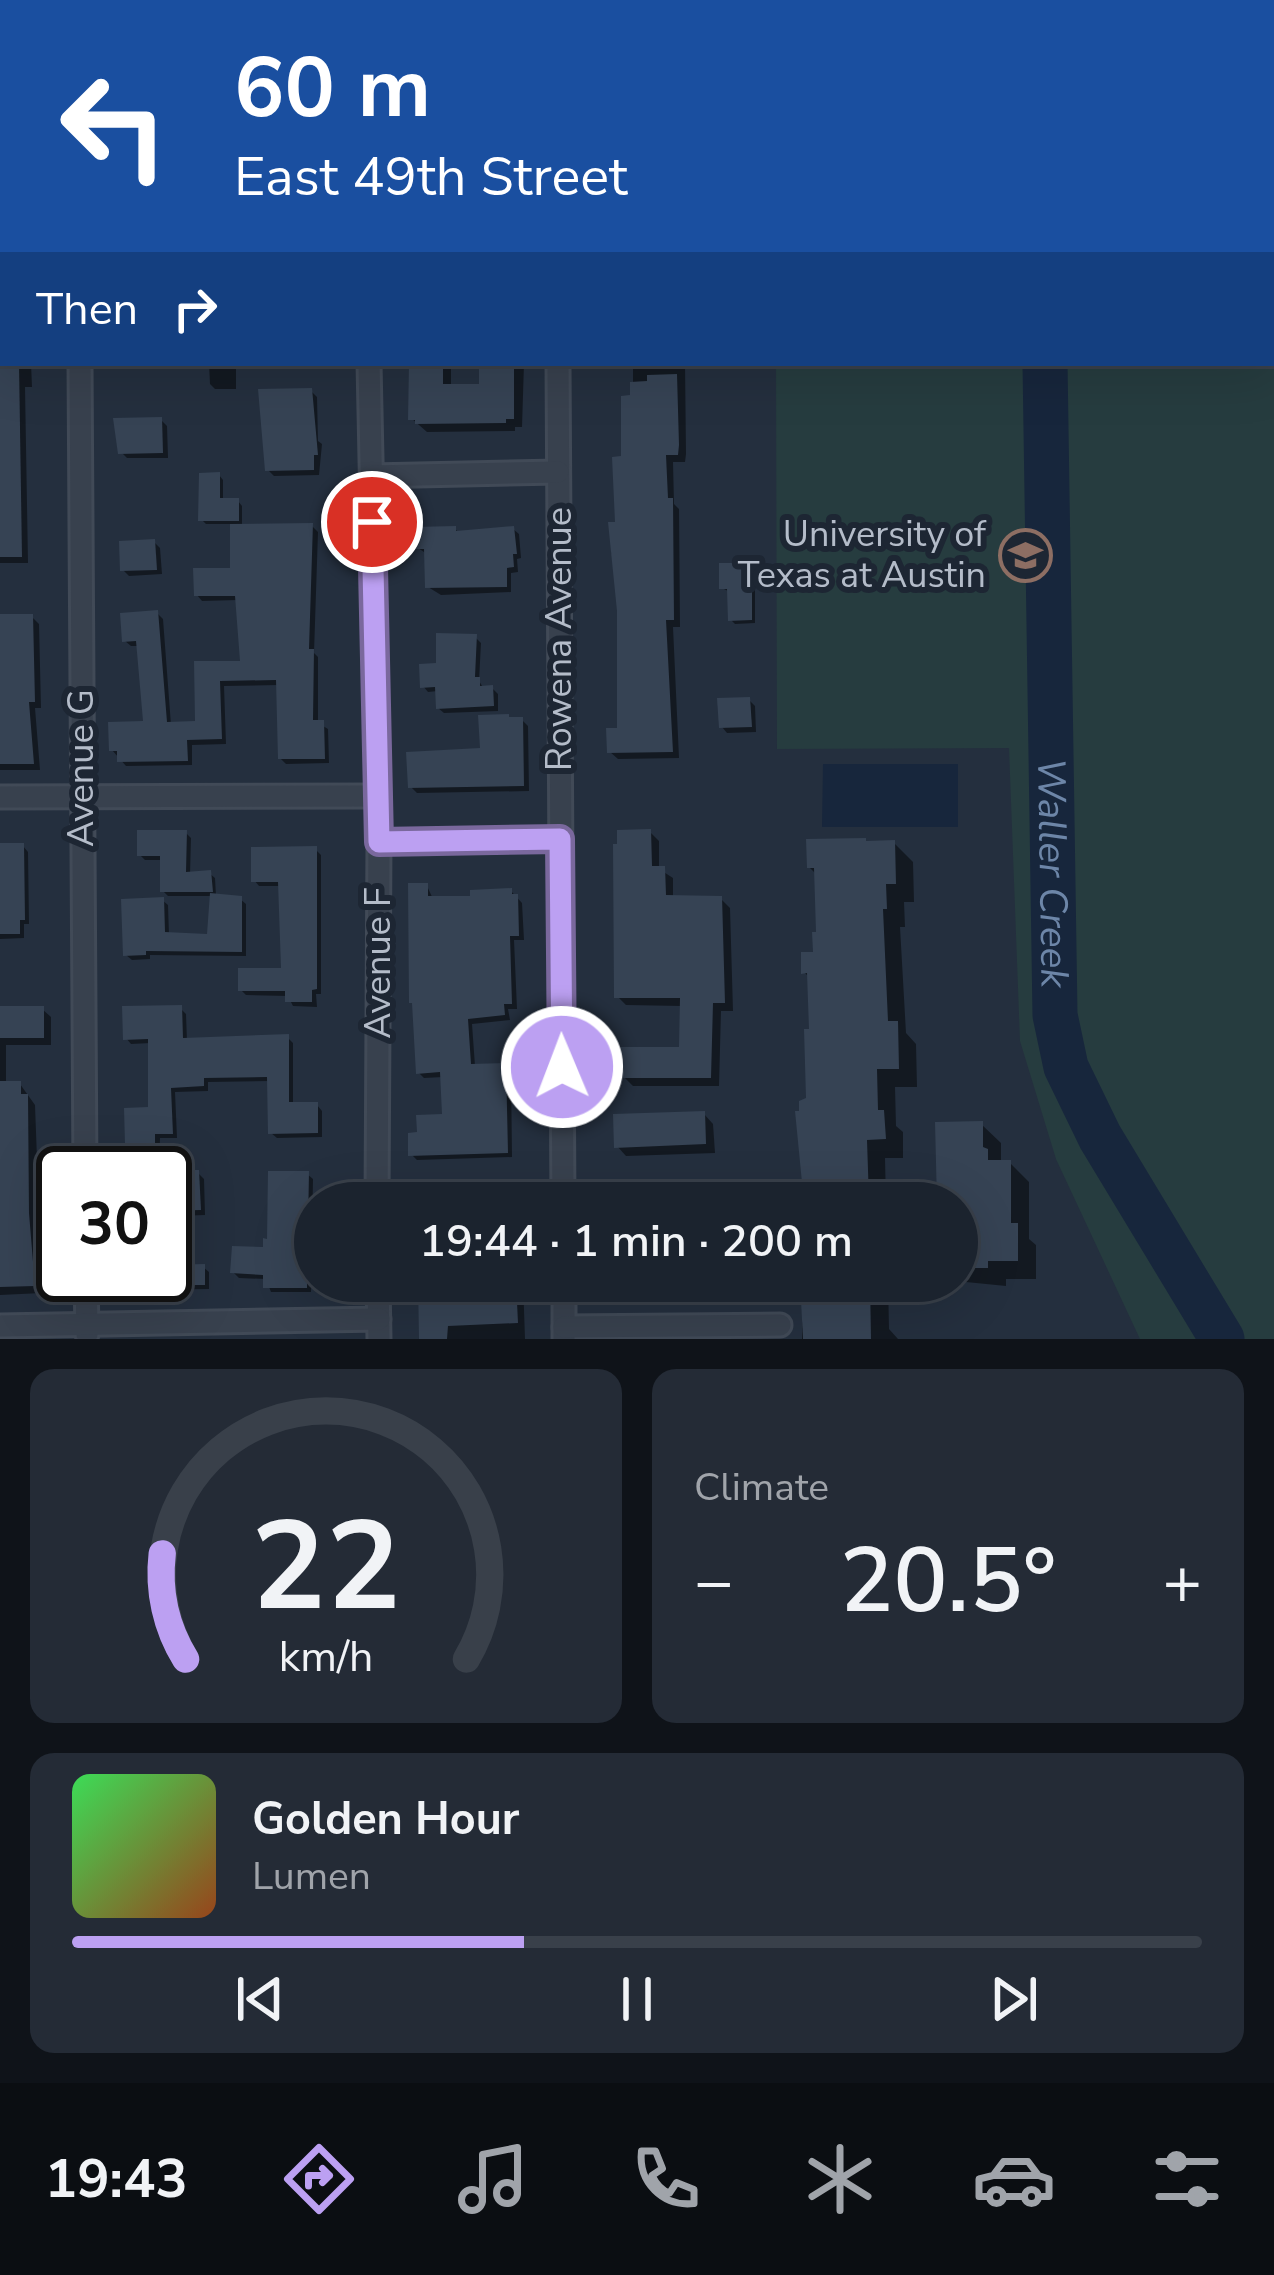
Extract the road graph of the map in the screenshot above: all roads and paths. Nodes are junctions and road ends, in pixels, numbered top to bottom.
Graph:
1 (80, 366) edge
2 (369, 366) edge
3 (558, 366) edge
4 (558, 472) junction
5 (371, 476) junction
6 (81, 794) junction
7 (377, 796) junction
8 (0, 797) edge
9 (560, 839) junction
10 (379, 842) junction
11 (86, 1146) edge
12 (377, 1182) edge
13 (563, 1182) edge
14 (86, 1302) edge
15 (564, 1302) edge
16 (779, 1325) dead end
17 (0, 1326) edge
18 (379, 1329) edge
19 (87, 1332) edge
20 (564, 1333) edge

1 - 6 street, Avenue G
2 - 5 street, Avenue F
3 - 4 street, Rowena Avenue
4 - 5 street
4 - 9 street, Rowena Avenue
5 - 7 street, Avenue F
6 - 7 street
6 - 8 street
6 - 11 street, Avenue G
7 - 10 street, Avenue F
9 - 10 street
9 - 13 street, Rowena Avenue
10 - 12 street, Avenue F
14 - 19 street
15 - 20 street
16 - 20 street
17 - 19 street
18 - 19 street

